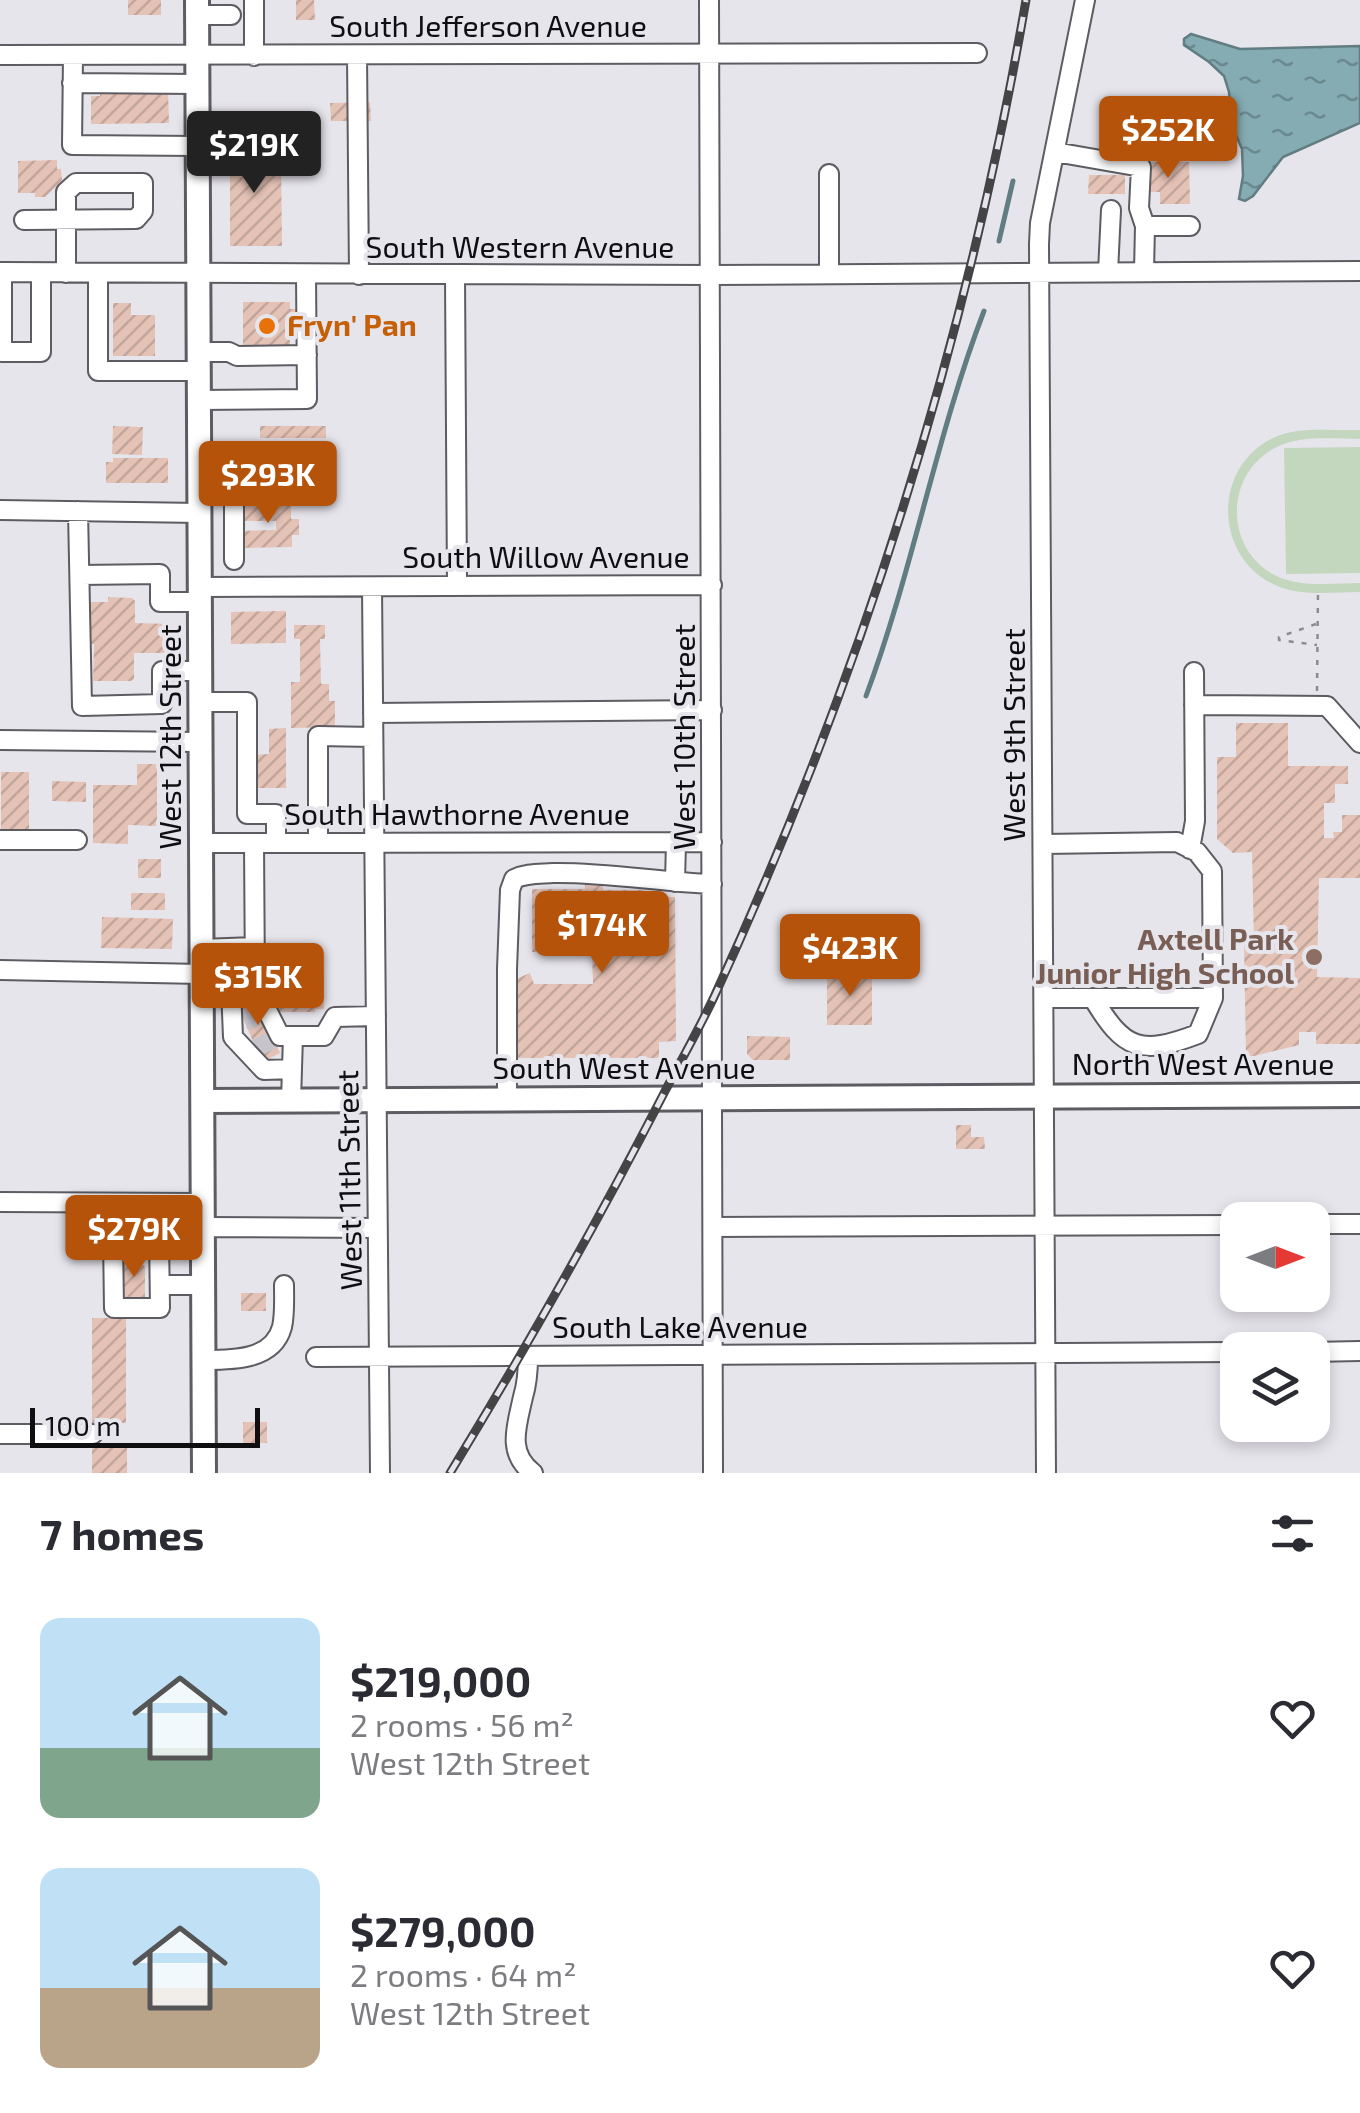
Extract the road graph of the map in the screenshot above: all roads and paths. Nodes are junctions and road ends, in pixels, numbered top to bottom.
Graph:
1 (709, 0) edge
2 (1085, 0) edge
3 (197, 8) edge
4 (254, 8) edge
5 (977, 53) dead end
6 (710, 54) junction
7 (357, 55) junction
8 (0, 56) edge
9 (73, 56) junction
10 (197, 56) junction
11 (254, 56) junction
12 (72, 83) junction
13 (197, 84) junction
14 (197, 146) junction
15 (1054, 152) junction
16 (829, 174) dead end
17 (1111, 210) dead end
18 (24, 220) dead end
19 (1146, 226) junction
20 (1190, 226) dead end
21 (1360, 271) edge
22 (1, 272) edge
23 (1108, 272) junction
24 (1144, 272) junction
25 (41, 273) junction
26 (66, 273) junction
27 (98, 273) junction
28 (198, 273) junction
29 (1040, 273) junction
30 (306, 274) junction
31 (829, 274) junction
32 (359, 275) junction
33 (455, 276) junction
34 (711, 276) junction
35 (307, 354) junction
36 (199, 362) junction
37 (199, 400) junction
38 (239, 481) junction
39 (200, 482) junction
40 (0, 510) edge
41 (78, 511) junction
42 (200, 513) junction
43 (234, 560) dead end
44 (80, 574) junction
45 (712, 585) junction
46 (457, 586) junction
47 (372, 587) junction
48 (1318, 592) dead end
49 (200, 595) junction
50 (1318, 623) junction
51 (1318, 646) junction
52 (200, 671) junction
53 (1194, 672) dead end
54 (201, 702) junction
55 (114, 705) junction
56 (1194, 705) junction
57 (1317, 706) junction
58 (712, 710) junction
59 (373, 713) junction
60 (373, 737) junction
61 (0, 740) edge
62 (114, 741) junction
63 (201, 742) junction
64 (1360, 743) edge
65 (0, 840) edge
66 (77, 840) dead end
67 (374, 842) junction
68 (676, 842) junction
69 (712, 842) junction
70 (254, 843) junction
71 (276, 843) junction
72 (318, 843) junction
73 (202, 844) junction
74 (1044, 844) junction
75 (1190, 849) junction
76 (675, 882) junction
77 (712, 884) junction
78 (254, 947) junction
79 (202, 949) junction
80 (0, 970) edge
81 (202, 981) junction
82 (254, 986) junction
83 (231, 988) junction
84 (1045, 998) junction
85 (1093, 998) junction
86 (1214, 998) junction
87 (376, 1016) junction
88 (252, 1019) junction
89 (270, 1042) junction
90 (292, 1069) junction
91 (1360, 1095) edge
92 (1045, 1096) junction
93 (712, 1098) junction
94 (507, 1100) junction
95 (203, 1101) junction
96 (291, 1101) junction
97 (376, 1101) junction
98 (0, 1202) edge
99 (104, 1202) junction
100 (160, 1203) junction
101 (203, 1222) junction
102 (1330, 1224) edge
103 (1360, 1224) edge
104 (1220, 1225) edge
105 (1044, 1226) junction
106 (713, 1227) junction
107 (378, 1228) junction
108 (159, 1237) junction
109 (113, 1238) junction
110 (160, 1285) junction
111 (284, 1285) dead end
112 (203, 1286) junction
113 (1360, 1351) edge
114 (1220, 1352) edge
115 (1330, 1352) edge
116 (1045, 1354) junction
117 (713, 1355) junction
118 (528, 1356) junction
119 (316, 1357) dead end
120 (379, 1357) junction
121 (204, 1360) junction
122 (0, 1434) edge
123 (93, 1434) dead end
124 (204, 1473) edge
125 (380, 1473) edge
126 (533, 1473) edge
127 (713, 1473) edge
128 (1046, 1473) edge

1 - 6 street, West 10th Street
2 - 15 street, West 9th Street
3 - 4 street
3 - 10 main road, West 12th Street
4 - 11 street
5 - 6 street, South Jefferson Avenue
6 - 7 street, South Jefferson Avenue
6 - 34 street, West 10th Street
7 - 11 street, South Jefferson Avenue
7 - 32 street
8 - 9 street, South Jefferson Avenue
9 - 10 street, South Jefferson Avenue
9 - 12 street
10 - 11 street, South Jefferson Avenue
10 - 13 main road, West 12th Street
12 - 13 street
12 - 14 street
13 - 14 main road, West 12th Street
14 - 28 main road, West 12th Street
15 - 19 street
15 - 29 street, West 9th Street
16 - 31 street
17 - 23 street
18 - 26 street
19 - 20 street
19 - 24 street
21 - 24 street, South Western Avenue
22 - 25 street, South Western Avenue
22 - 25 street
23 - 24 street, South Western Avenue
23 - 29 street, South Western Avenue
25 - 26 street, South Western Avenue
26 - 27 street, South Western Avenue
27 - 28 street, South Western Avenue
27 - 36 street
28 - 30 street, South Western Avenue
28 - 36 main road, West 12th Street
29 - 31 street, South Western Avenue
29 - 74 street, West 9th Street
30 - 32 street, South Western Avenue
30 - 35 street
31 - 34 street, South Western Avenue
32 - 33 street, South Western Avenue
33 - 34 street, South Western Avenue
33 - 46 street
34 - 45 street, West 10th Street
35 - 36 street
35 - 37 street
36 - 37 main road, West 12th Street
37 - 39 main road, West 12th Street
38 - 38 street
38 - 39 street
38 - 43 street
39 - 42 main road, West 12th Street
40 - 41 street
41 - 42 street
41 - 44 street
42 - 49 main road, West 12th Street
44 - 49 street, South Willow Avenue
44 - 55 street
45 - 46 street, South Willow Avenue
45 - 58 street, West 10th Street
46 - 47 street, South Willow Avenue
47 - 49 street, South Willow Avenue
47 - 59 street, West 11th Street
48 - 50 path
49 - 52 main road, West 12th Street
50 - 51 path
50 - 51 path
51 - 57 path
52 - 54 main road, West 12th Street
52 - 55 street
53 - 56 street
54 - 63 main road, West 12th Street
54 - 71 street
55 - 62 street
56 - 57 street
56 - 75 street
57 - 64 street
58 - 59 street
58 - 69 street, West 10th Street
59 - 60 street, West 11th Street
60 - 67 street, West 11th Street
60 - 72 street
61 - 62 street
62 - 63 street
63 - 73 main road, West 12th Street
65 - 66 street
67 - 68 street, South Hawthorne Avenue
67 - 72 street, South Hawthorne Avenue
67 - 87 street, West 11th Street
68 - 69 street, South Hawthorne Avenue
68 - 76 street
69 - 77 street, West 10th Street
70 - 71 street, South Hawthorne Avenue
70 - 73 street, South Hawthorne Avenue
70 - 78 street
71 - 72 street, South Hawthorne Avenue
73 - 79 main road, West 12th Street
74 - 75 street
74 - 84 street, West 9th Street
75 - 86 street
76 - 77 street
76 - 94 street
77 - 93 street, West 10th Street
78 - 79 street
78 - 82 street
79 - 81 main road, West 12th Street
80 - 81 street
81 - 83 street
81 - 95 main road, West 12th Street
82 - 83 street
82 - 88 street
83 - 88 street
84 - 85 street
84 - 92 street, West 9th Street
85 - 86 street
85 - 86 street
87 - 89 street
87 - 97 street, West 11th Street
88 - 89 street
88 - 89 street
89 - 90 street
89 - 90 street
90 - 96 street
91 - 92 main road, North West Avenue
92 - 93 main road, South West Avenue
92 - 105 street, West 9th Street
93 - 94 main road, South West Avenue
93 - 106 street, West 10th Street
94 - 97 main road, South West Avenue
95 - 96 main road, South West Avenue
95 - 101 main road, West 12th Street
96 - 97 main road, South West Avenue
97 - 107 street, West 11th Street
98 - 99 street
99 - 100 street
99 - 109 street
100 - 101 street
100 - 108 street
101 - 107 street
101 - 108 street
101 - 112 main road, West 12th Street
102 - 103 street
104 - 105 street
105 - 106 street
105 - 116 street, West 9th Street
106 - 117 street, West 10th Street
107 - 120 street, West 11th Street
108 - 109 street
108 - 110 street
109 - 110 street
110 - 112 street
111 - 121 street
112 - 121 main road, West 12th Street
113 - 115 street
114 - 116 street, South Lake Avenue
116 - 117 street, South Lake Avenue
116 - 128 street, West 9th Street
117 - 118 street, South Lake Avenue
117 - 127 street, West 10th Street
118 - 120 street, South Lake Avenue
118 - 126 street
119 - 120 street, South Lake Avenue
120 - 125 street, West 11th Street
121 - 124 main road, West 12th Street
122 - 123 street

